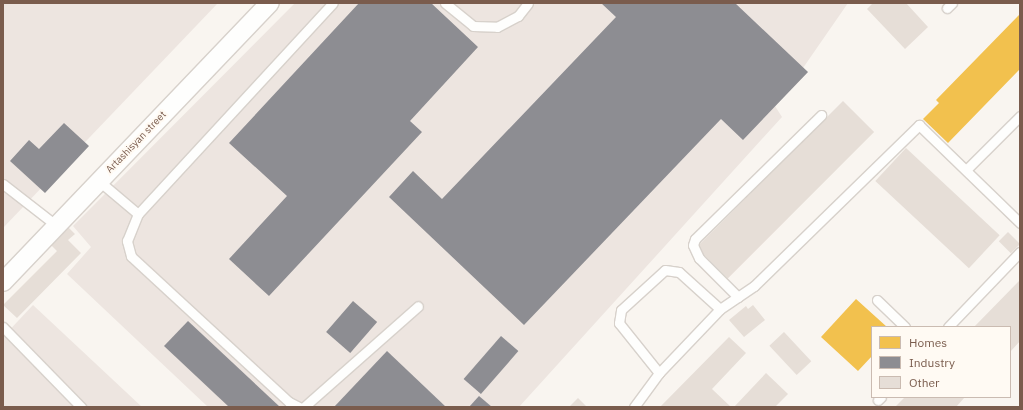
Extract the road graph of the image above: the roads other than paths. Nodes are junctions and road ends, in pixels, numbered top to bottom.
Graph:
1 (270, 3) edge
2 (333, 3) edge
3 (445, 3) edge
4 (528, 3) edge
5 (821, 115) dead end
6 (1020, 116) edge
7 (966, 170) junction
8 (99, 181) junction
9 (3, 184) edge
10 (138, 214) junction
11 (1020, 223) edge
12 (57, 226) junction
13 (1020, 252) edge
14 (4, 279) edge
15 (738, 297) junction
16 (877, 300) dead end
17 (418, 306) dead end
18 (720, 309) junction
19 (3, 326) edge
20 (904, 326) edge
21 (949, 326) edge
22 (659, 373) junction
23 (81, 407) edge
24 (299, 407) edge
25 (304, 407) edge
26 (634, 407) edge

1 - 8 street, Artashisyan street
2 - 10 lane
3 - 4 lane
5 - 15 lane
6 - 7 lane
7 - 11 lane
7 - 15 lane
8 - 10 lane
8 - 12 street, Artashisyan street
9 - 12 lane
10 - 24 lane
12 - 14 street, Artashisyan street
13 - 21 lane
15 - 18 lane
16 - 20 lane
17 - 25 lane
18 - 22 lane
18 - 22 lane
19 - 23 lane
22 - 26 lane

